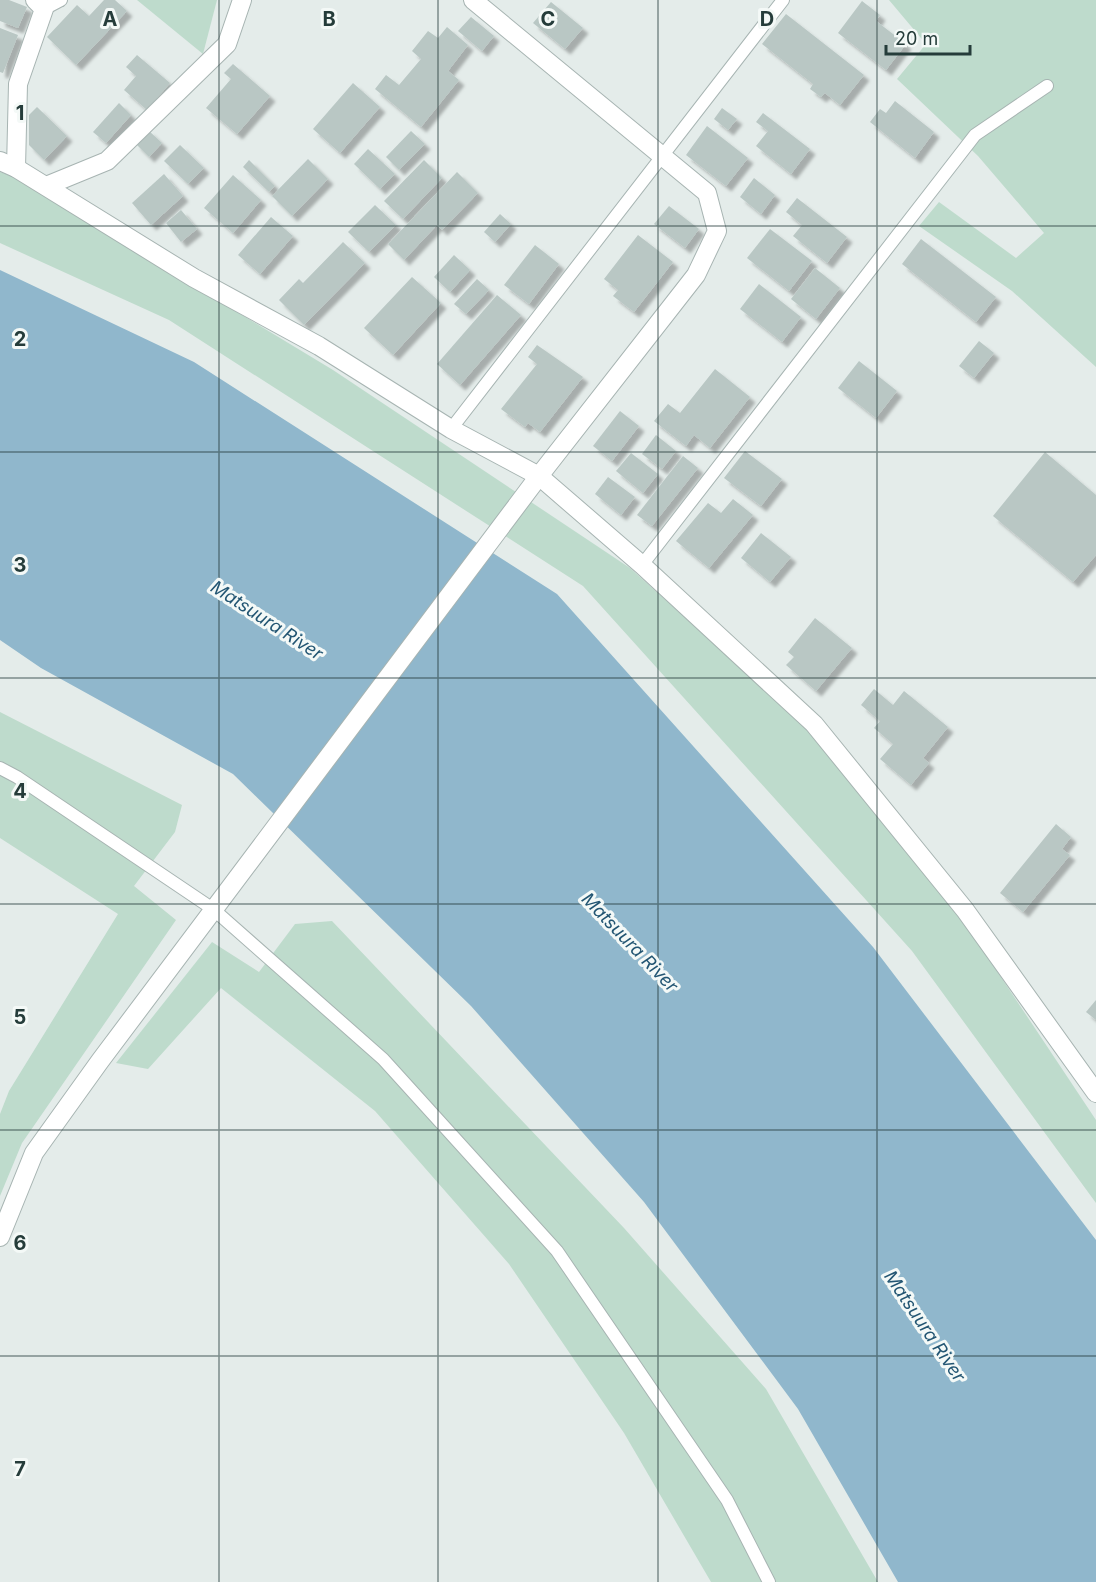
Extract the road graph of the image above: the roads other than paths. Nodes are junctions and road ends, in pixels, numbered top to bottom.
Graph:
1 (61, 0) edge
2 (242, 0) edge
3 (473, 0) edge
4 (783, 0) edge
5 (40, 4) edge
6 (1047, 86) dead end
7 (662, 156) junction
8 (8, 165) edge
9 (46, 186) junction
10 (451, 429) junction
11 (539, 476) junction
12 (642, 565) junction
13 (0, 768) edge
14 (213, 909) junction
15 (1096, 1093) edge
16 (0, 1237) edge
17 (769, 1582) edge

1 - 5 lane
2 - 9 street
3 - 7 street
4 - 7 lane
5 - 8 street
6 - 12 lane
7 - 10 lane
7 - 11 street
8 - 9 street
9 - 10 street
10 - 11 street
11 - 12 street
11 - 14 street
12 - 15 street
13 - 14 lane
14 - 16 street
14 - 17 lane

